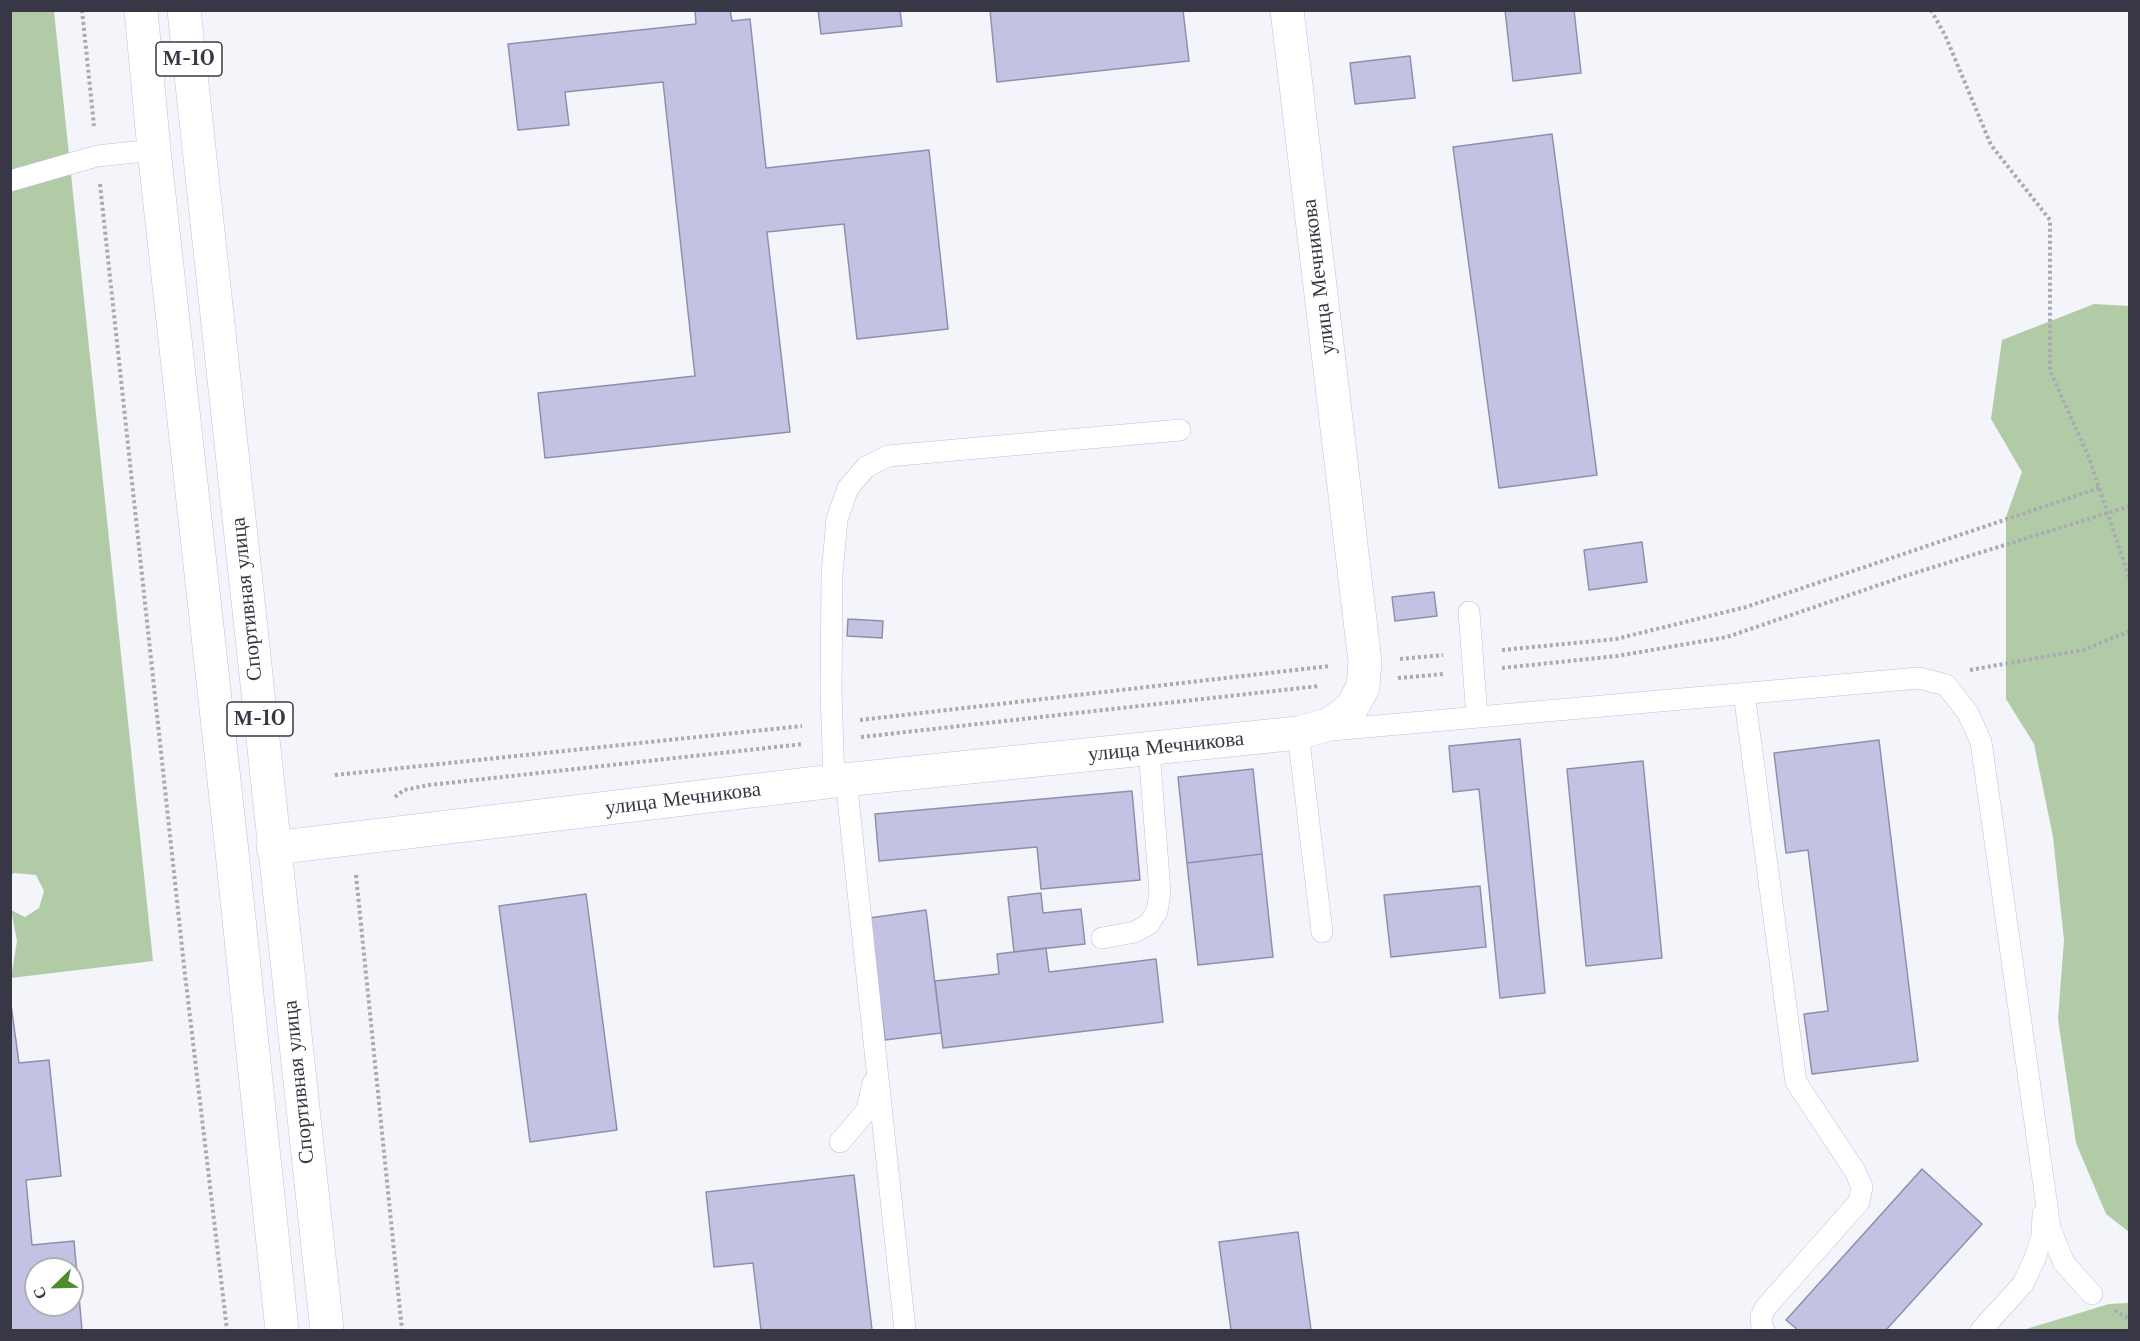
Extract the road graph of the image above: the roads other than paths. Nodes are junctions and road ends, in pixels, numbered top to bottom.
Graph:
1 (141, 10) edge
2 (184, 10) edge
3 (1287, 10) edge
4 (154, 150) junction
5 (10, 181) edge
6 (1180, 430) dead end
7 (1469, 612) dead end
8 (1744, 693) junction
9 (1477, 717) junction
10 (1298, 733) junction
11 (1149, 748) junction
12 (840, 781) junction
13 (273, 848) junction
14 (1322, 932) dead end
15 (1102, 938) dead end
16 (877, 1068) junction
17 (840, 1142) dead end
18 (2044, 1190) junction
19 (2092, 1294) dead end
20 (282, 1330) edge
21 (327, 1330) edge
22 (905, 1330) edge
23 (1764, 1330) edge
24 (1981, 1330) edge

1 - 4 main road, Спортивная улица / М-10
2 - 13 main road, Спортивная улица / М-10
3 - 10 main road, улица Мечникова
4 - 5 lane
4 - 20 main road, Спортивная улица / М-10
6 - 12 lane
7 - 9 lane
8 - 9 lane
8 - 18 lane
8 - 23 lane
9 - 10 lane
10 - 11 main road, улица Мечникова
10 - 14 lane
11 - 12 main road, улица Мечникова
11 - 15 lane
12 - 13 main road, улица Мечникова
12 - 16 lane
13 - 21 main road, Спортивная улица / М-10
16 - 17 lane
16 - 22 lane
18 - 19 lane
18 - 24 lane

